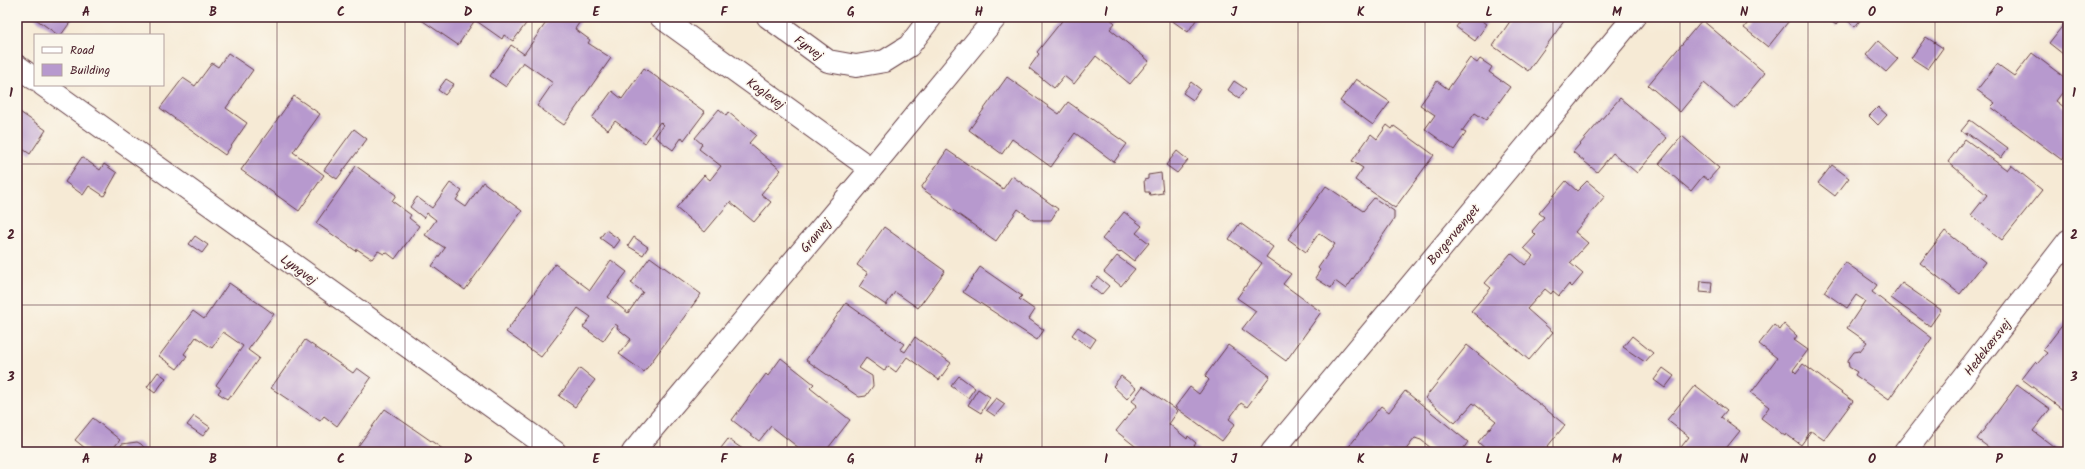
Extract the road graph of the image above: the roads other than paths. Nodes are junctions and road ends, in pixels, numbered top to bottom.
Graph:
1 (662, 17) edge
2 (768, 17) edge
3 (931, 17) edge
4 (996, 17) edge
5 (1634, 17) edge
6 (17, 66) edge
7 (34, 78) edge
8 (44, 86) edge
9 (872, 169) junction
10 (2068, 241) edge
11 (555, 452) edge
12 (633, 452) edge
13 (1272, 452) edge
14 (1905, 452) edge

1 - 9 street, Koglevej
2 - 3 street, Fyrvej
4 - 9 street, Granvej
5 - 13 street, Borgervænget
6 - 7 street
8 - 11 street, Lyngvej
9 - 12 street, Granvej
10 - 14 street, Hedekærsvej

